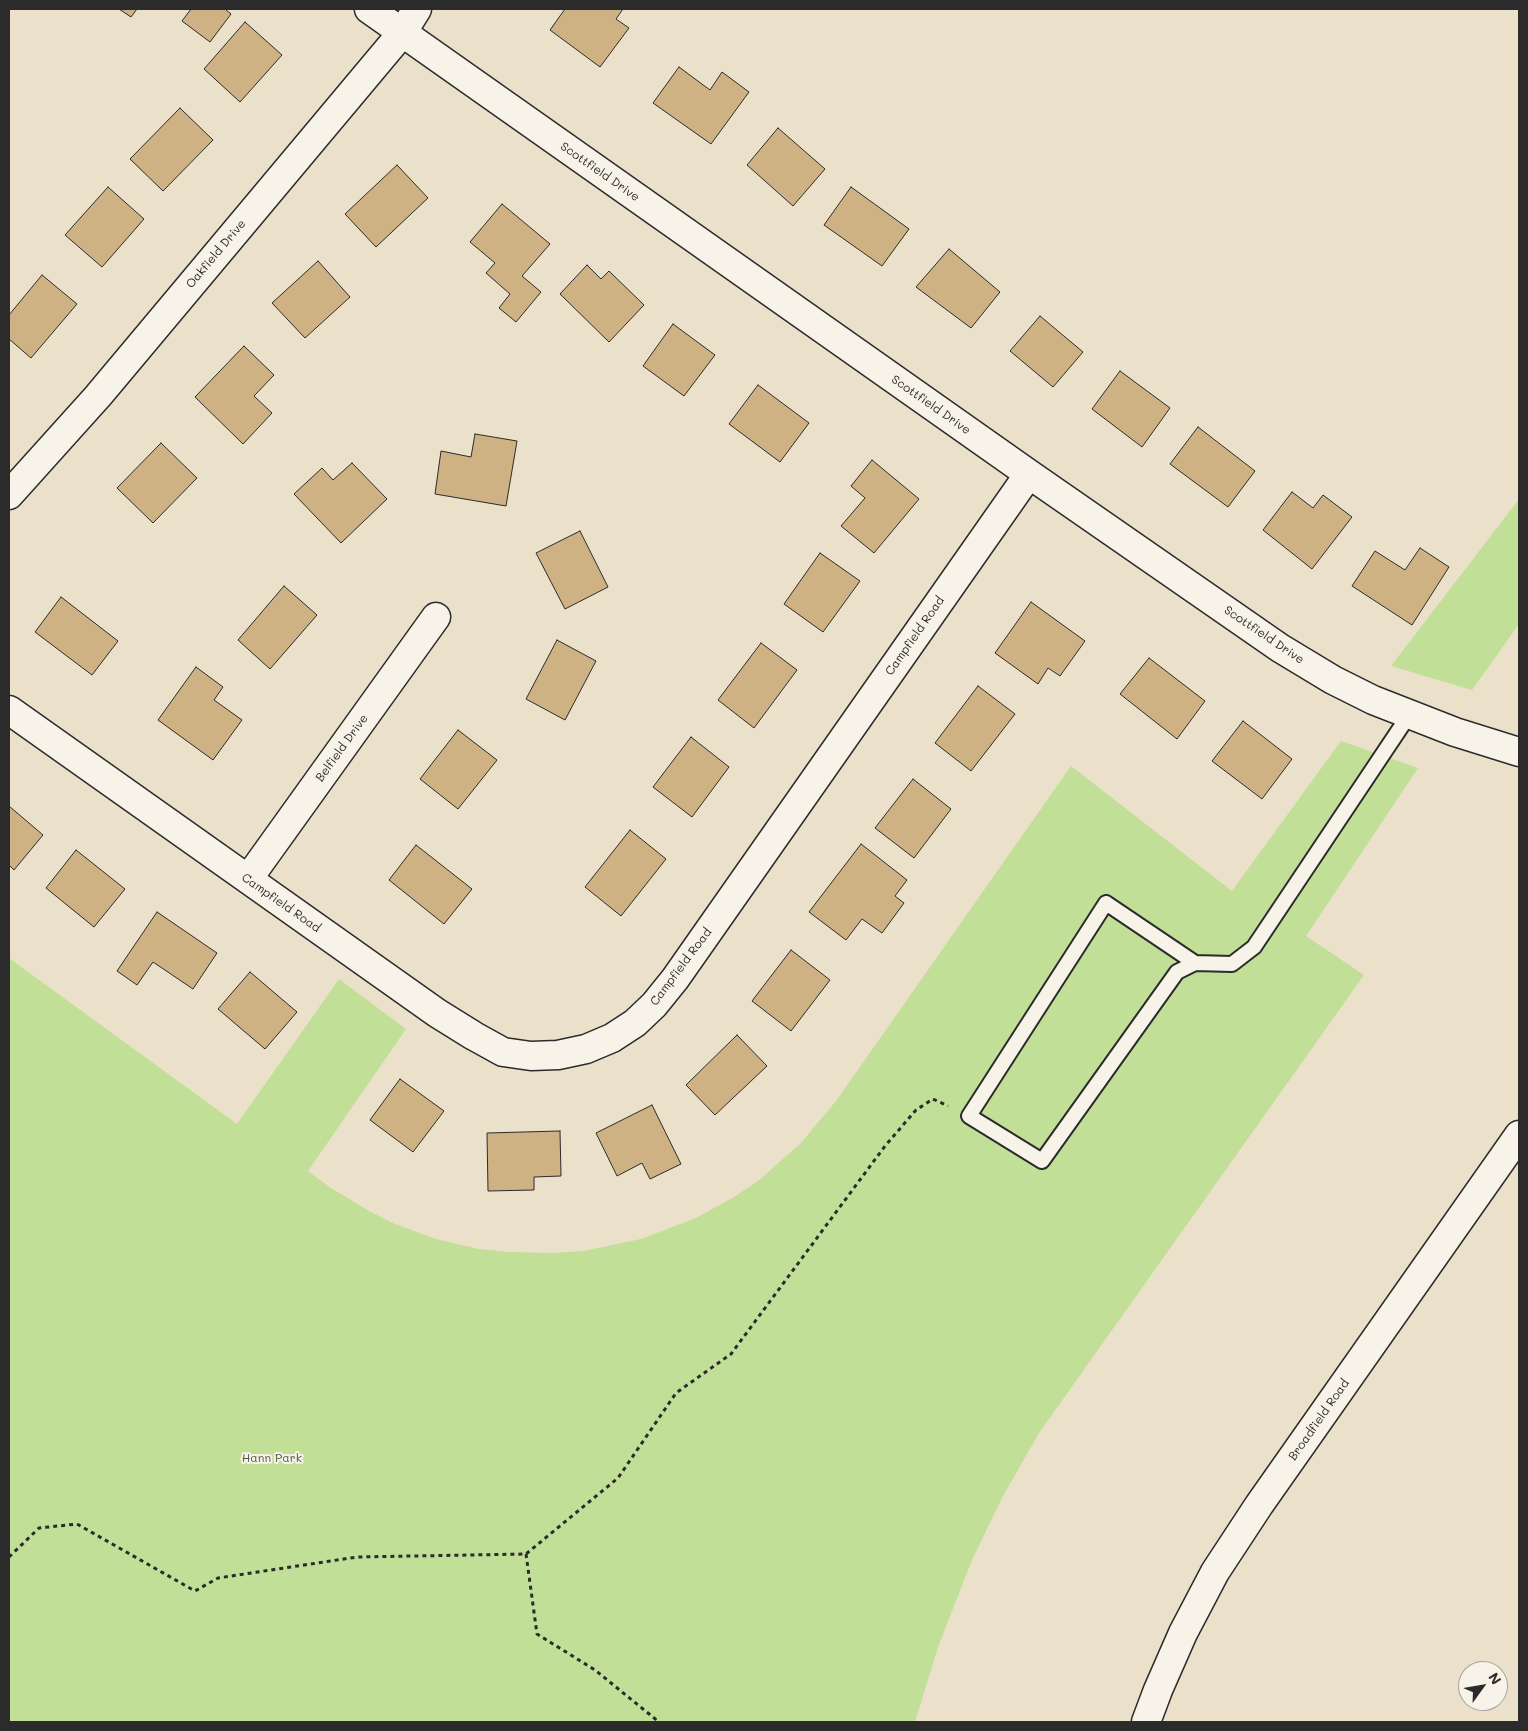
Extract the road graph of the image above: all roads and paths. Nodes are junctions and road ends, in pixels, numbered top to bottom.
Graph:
1 (369, 9) edge
2 (417, 9) edge
3 (402, 33) junction
4 (1029, 474) junction
5 (9, 495) edge
6 (436, 617) dead end
7 (9, 710) edge
8 (1409, 715) junction
9 (1519, 752) edge
10 (248, 879) junction
11 (1195, 963) junction
12 (970, 1116) junction
13 (1519, 1134) edge
14 (526, 1554) junction
15 (9, 1557) edge
16 (659, 1722) edge
17 (1146, 1722) edge

1 - 3 street, Scottfield Drive
2 - 3 street, Oakfield Drive
3 - 4 street, Scottfield Drive
3 - 5 street, Oakfield Drive
4 - 8 street, Scottfield Drive
4 - 10 street, Campfield Road
6 - 10 street, Belfield Drive
7 - 10 street, Campfield Road
8 - 9 street, Scottfield Drive
8 - 11 lane
11 - 12 lane
11 - 12 lane
12 - 14 path
13 - 17 street, Broadfield Road
14 - 15 path
14 - 16 path

